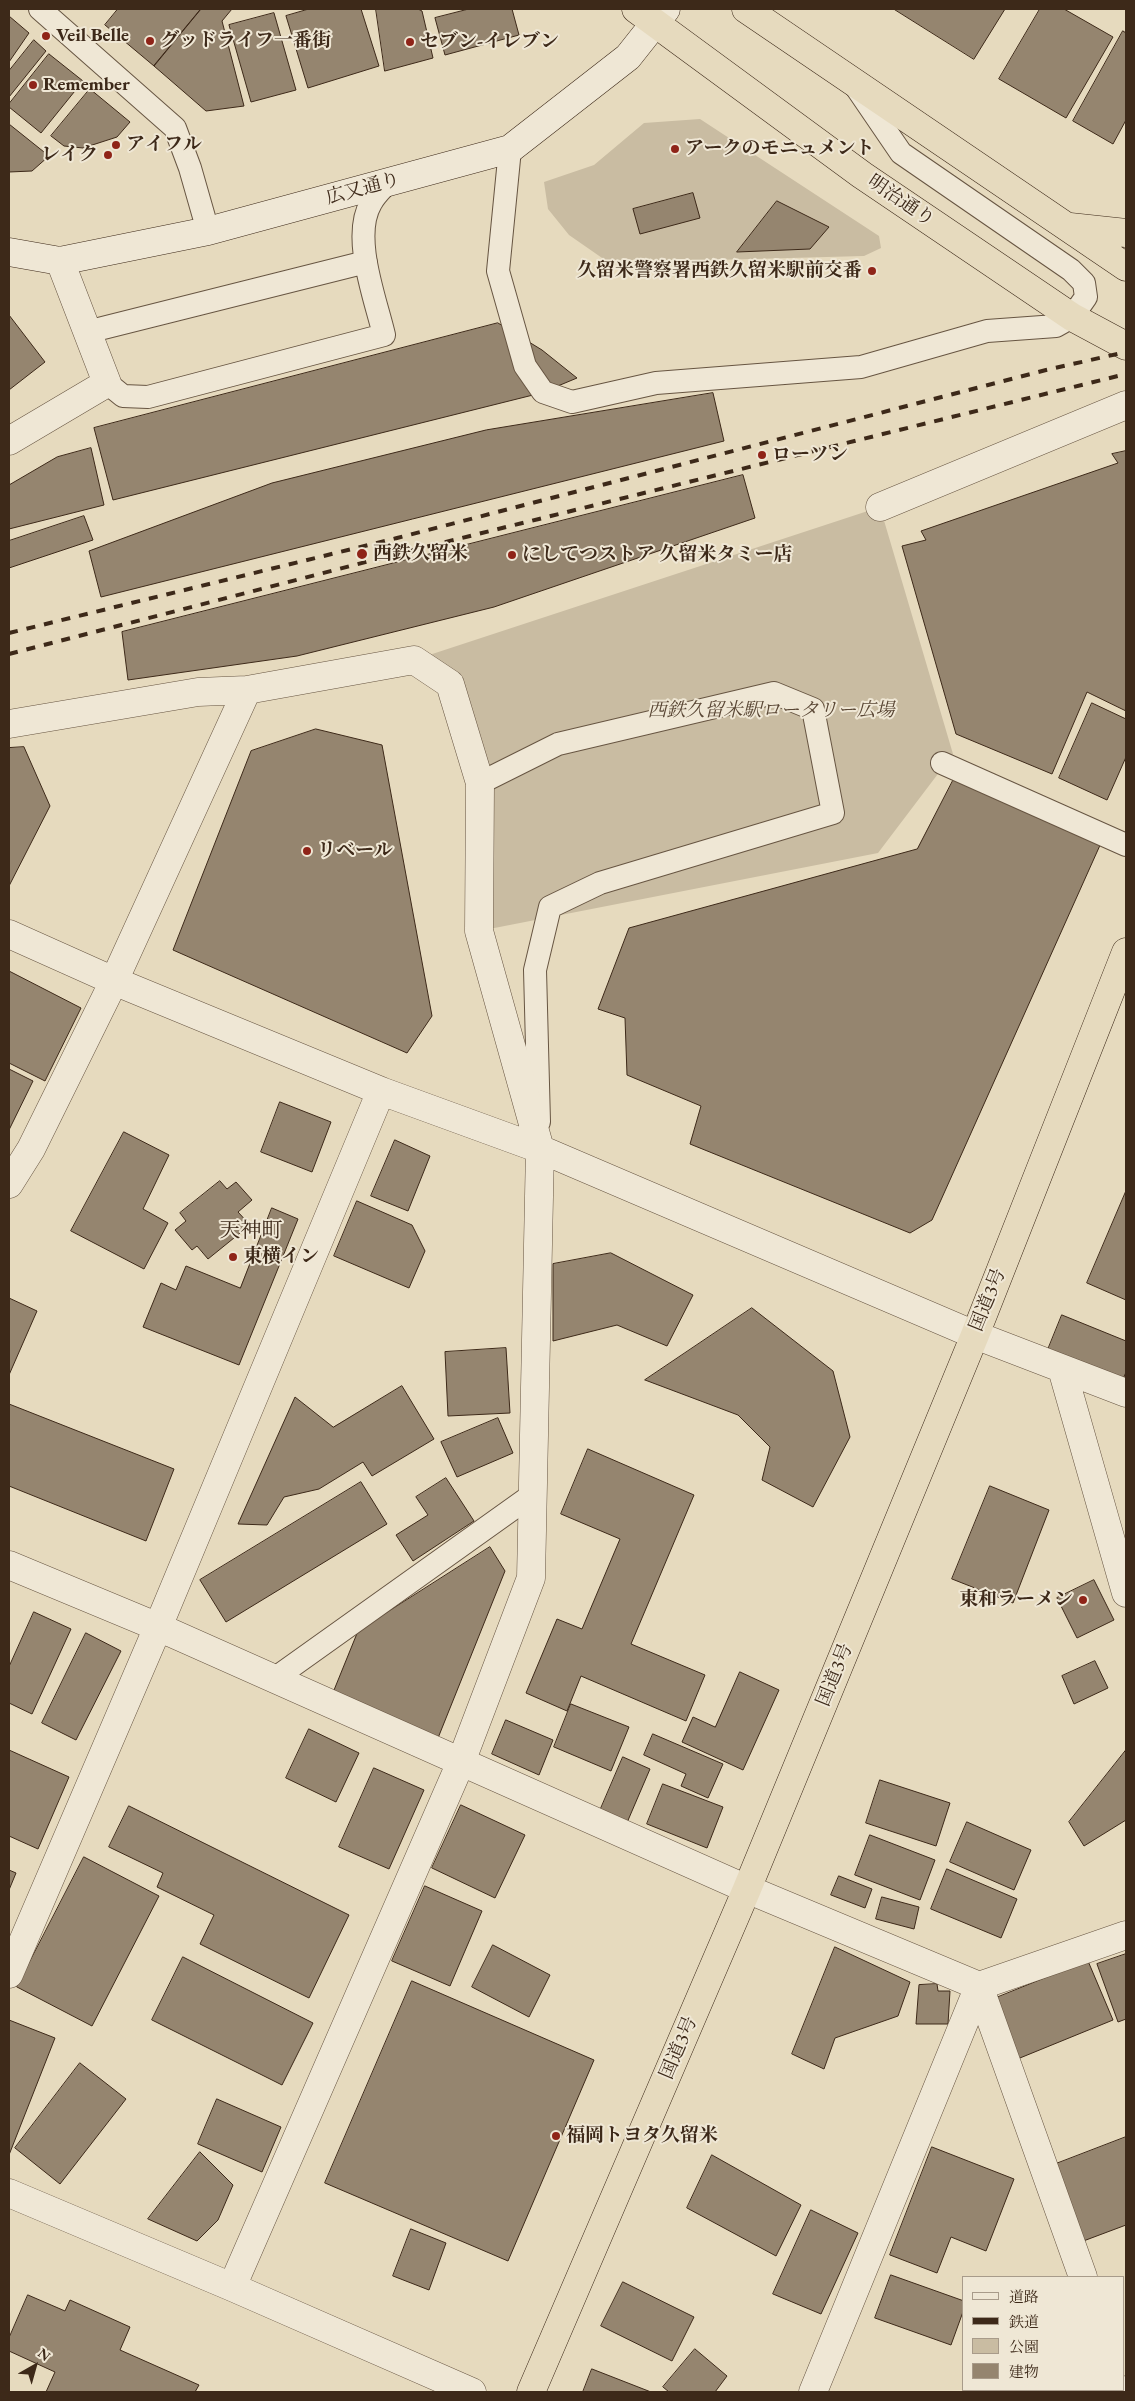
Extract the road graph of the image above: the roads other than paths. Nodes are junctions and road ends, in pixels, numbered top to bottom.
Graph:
1 (40, 9) edge
2 (746, 9) edge
3 (652, 14) edge
4 (852, 82) junction
5 (510, 149) junction
6 (388, 182) junction
7 (1066, 227) junction
8 (208, 231) junction
9 (1126, 233) edge
10 (9, 252) edge
11 (60, 261) junction
12 (366, 262) junction
13 (1126, 267) edge
14 (1072, 316) junction
15 (87, 332) junction
16 (1126, 346) edge
17 (107, 383) junction
18 (1126, 405) edge
19 (9, 441) edge
20 (880, 507) dead end
21 (247, 690) junction
22 (9, 724) edge
23 (942, 762) dead end
24 (480, 783) junction
25 (1126, 845) edge
26 (9, 934) edge
27 (1126, 952) edge
28 (114, 981) junction
29 (381, 1091) junction
30 (540, 1149) junction
31 (9, 1184) edge
32 (975, 1335) junction
33 (1062, 1369) junction
34 (1126, 1393) edge
35 (532, 1494) junction
36 (9, 1565) edge
37 (1126, 1594) edge
38 (158, 1627) junction
39 (274, 1679) junction
40 (461, 1762) junction
41 (747, 1889) junction
42 (1126, 1935) edge
43 (9, 1974) edge
44 (979, 1986) junction
45 (9, 2193) edge
46 (1083, 2276) edge
47 (232, 2287) junction
48 (472, 2392) edge
49 (531, 2392) edge
50 (813, 2392) edge

1 - 8 lane
2 - 4 highway
3 - 5 street, 広又通り
3 - 14 highway, 明治通り
4 - 7 highway
4 - 14 lane
5 - 6 street, 広又通り
5 - 14 lane
6 - 8 street, 広又通り
6 - 12 lane
7 - 9 highway
7 - 13 highway
8 - 11 street, 広又通り
10 - 11 street, 広又通り
11 - 15 street
12 - 15 lane
12 - 17 lane
14 - 16 highway, 明治通り
15 - 17 street
17 - 19 street
18 - 20 street
21 - 22 street
21 - 24 street
21 - 28 street
23 - 25 lane
24 - 30 street
24 - 30 lane
26 - 28 street
27 - 32 highway, 国道3号
28 - 29 street
28 - 31 street
29 - 30 street
29 - 38 street
30 - 32 street
30 - 35 street
32 - 33 street
32 - 41 highway, 国道3号
33 - 34 street
33 - 37 street
35 - 39 lane
35 - 40 street
36 - 38 street
38 - 39 street
38 - 43 street
39 - 40 street
40 - 41 street
40 - 47 street
41 - 44 street
41 - 49 highway, 国道3号
42 - 44 street
44 - 46 street
44 - 50 street
45 - 47 street
47 - 48 street

